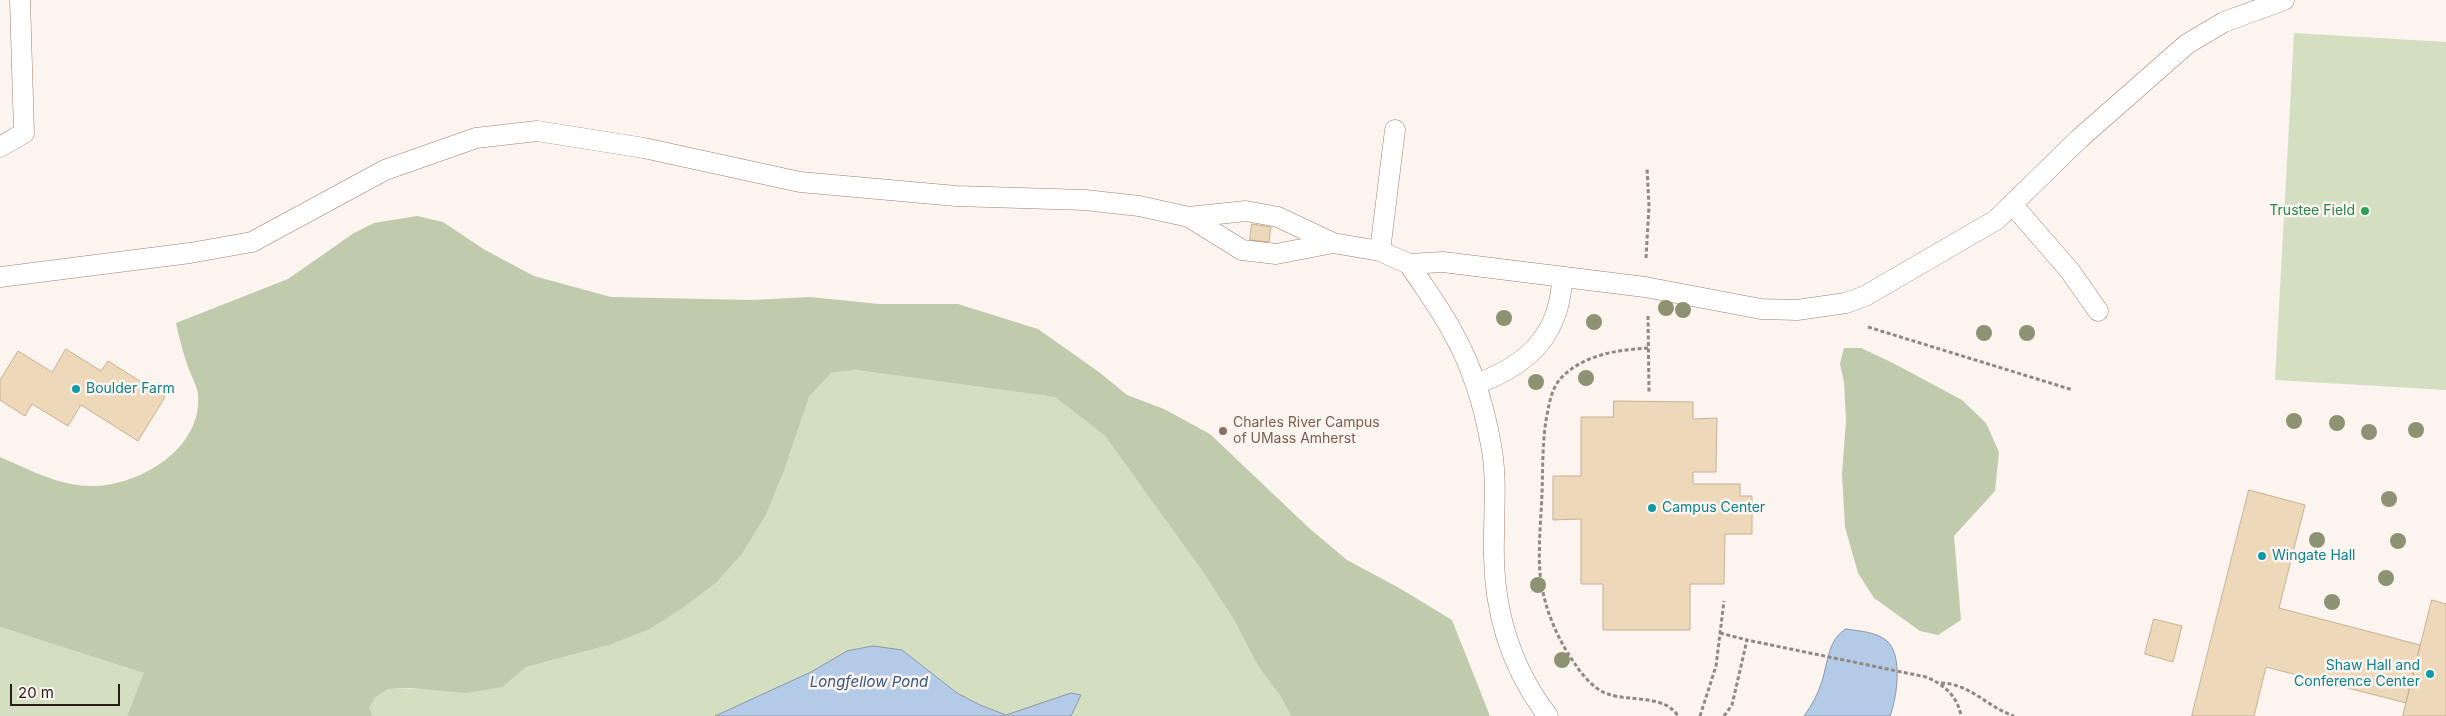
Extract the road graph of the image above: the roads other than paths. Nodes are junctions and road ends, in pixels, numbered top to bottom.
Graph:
1 (20, 0) edge
2 (2284, 0) edge
3 (1395, 130) dead end
4 (0, 147) edge
5 (2012, 204) junction
6 (1190, 217) junction
7 (1333, 242) junction
8 (1380, 251) junction
9 (1409, 264) junction
10 (0, 278) edge
11 (1563, 278) junction
12 (2098, 311) dead end
13 (1476, 384) junction
14 (1548, 716) edge

1 - 4 lane
2 - 5 lane
3 - 8 lane
5 - 11 lane
5 - 12 lane
6 - 7 lane
6 - 7 lane
6 - 10 lane
7 - 8 lane
8 - 9 lane
9 - 11 lane
9 - 13 lane
11 - 13 lane
13 - 14 lane

